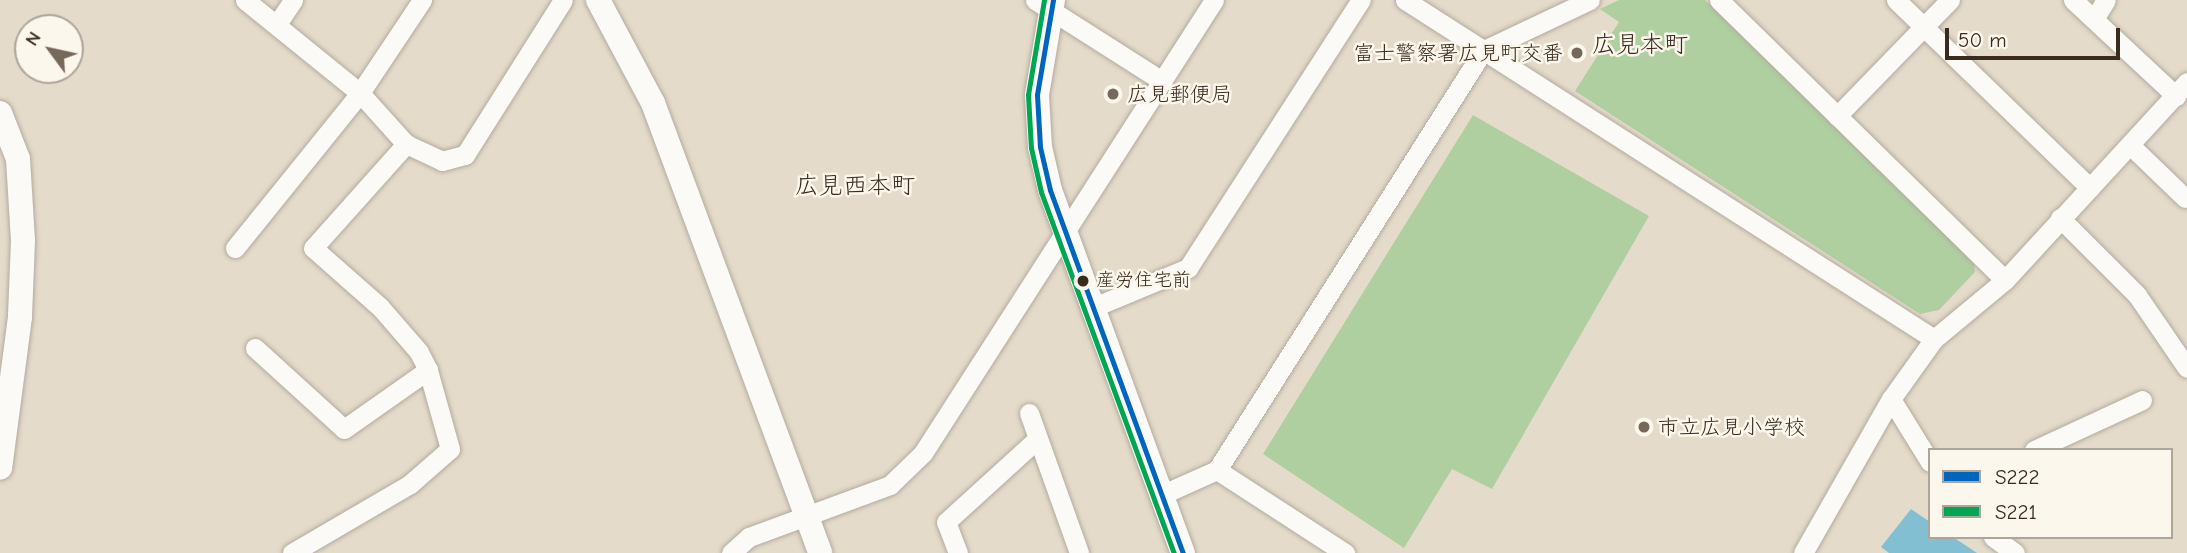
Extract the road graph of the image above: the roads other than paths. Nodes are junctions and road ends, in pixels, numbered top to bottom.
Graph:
1 (245, 0) edge
2 (293, 0) edge
3 (422, 0) edge
4 (563, 0) edge
5 (598, 0) edge
6 (1214, 0) edge
7 (1361, 0) edge
8 (1405, 0) edge
9 (1590, 0) edge
10 (1719, 0) edge
11 (1896, 0) edge
12 (1950, 0) edge
13 (2073, 0) edge
14 (2106, 0) edge
15 (1046, 3) edge
16 (2094, 19) junction
17 (277, 24) junction
18 (1922, 26) junction
19 (1484, 50) junction
20 (1162, 81) junction
21 (2182, 89) edge
22 (360, 93) junction
23 (0, 113) edge
24 (1838, 116) junction
25 (406, 144) junction
26 (2131, 146) junction
27 (2090, 188) junction
28 (2185, 198) dead end
29 (2060, 218) junction
30 (1065, 228) junction
31 (235, 248) dead end
32 (2005, 280) junction
33 (1094, 307) junction
34 (1934, 339) junction
35 (255, 348) dead end
36 (2187, 368) edge
37 (428, 370) junction
38 (1891, 400) junction
39 (2142, 400) dead end
40 (1029, 413) dead end
41 (1035, 441) junction
42 (2038, 448) edge
43 (1928, 459) edge
44 (0, 468) edge
45 (1217, 470) junction
46 (1161, 495) junction
47 (806, 516) junction
48 (1996, 539) edge
49 (292, 553) edge
50 (731, 553) edge
51 (820, 553) edge
52 (958, 553) edge
53 (1079, 553) edge
54 (1183, 553) edge
55 (1345, 553) edge
56 (1803, 553) edge
57 (2015, 553) edge

1 - 17 street
2 - 17 street
3 - 22 street
4 - 25 street
5 - 47 street
6 - 20 street
7 - 33 street
8 - 19 street
9 - 19 street
10 - 24 street
11 - 18 street
12 - 18 street
13 - 16 street
14 - 16 street
15 - 20 street
15 - 30 street
16 - 21 street
17 - 22 street
18 - 24 street
18 - 27 street
19 - 34 street
19 - 45 street
20 - 30 street
21 - 26 street
22 - 25 street
22 - 31 street
23 - 44 street
24 - 32 street
25 - 37 street
26 - 27 street
26 - 28 street
27 - 29 street
29 - 32 street
29 - 36 street
30 - 33 street
30 - 47 street
32 - 34 street
33 - 46 street
34 - 38 street
35 - 37 street
37 - 49 street
38 - 43 street
38 - 56 street
39 - 42 street
40 - 41 street
41 - 52 street
41 - 53 street
45 - 46 street
45 - 55 street
46 - 54 street
47 - 50 street
47 - 51 street
48 - 57 street

